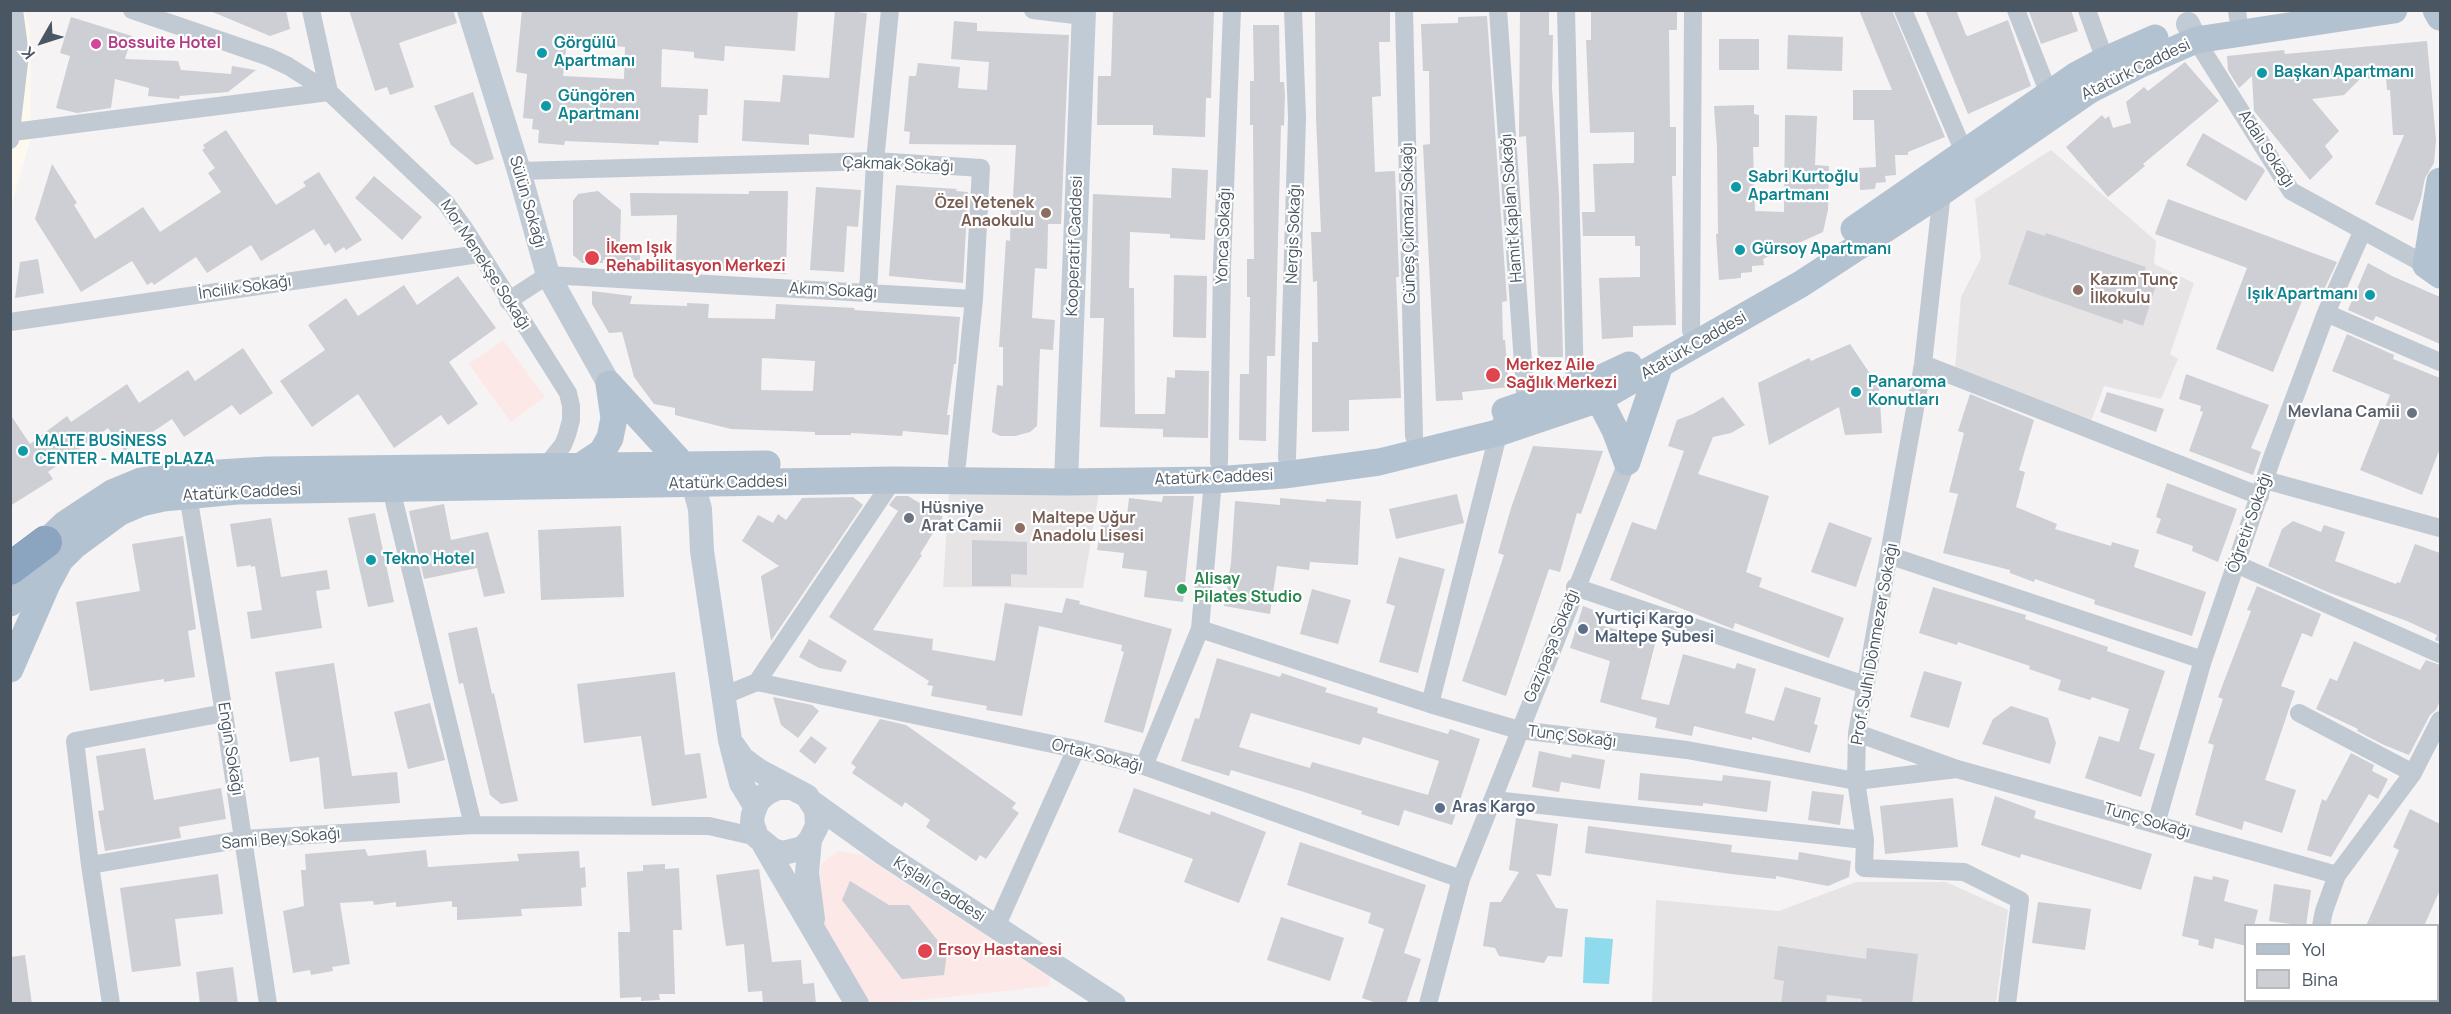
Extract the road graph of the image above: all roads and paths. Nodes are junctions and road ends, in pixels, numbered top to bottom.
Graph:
1 (14, 10) edge
2 (132, 10) edge
3 (311, 10) edge
4 (468, 10) edge
5 (890, 10) edge
6 (1033, 10) edge
7 (1232, 10) edge
8 (1293, 10) edge
9 (1404, 10) edge
10 (1498, 10) edge
11 (1566, 10) edge
12 (1693, 10) edge
13 (1903, 10) edge
14 (2016, 10) edge
15 (2087, 10) edge
16 (2309, 10) edge
17 (2394, 10) edge
18 (2436, 10) edge
19 (1084, 13) edge
20 (159, 14) edge
21 (2237, 14) edge
22 (2440, 17) edge
23 (2190, 25) edge
24 (2105, 60) junction
25 (329, 92) junction
26 (2049, 94) junction
27 (12, 136) edge
28 (1964, 152) junction
29 (875, 161) junction
30 (519, 171) junction
31 (2440, 181) edge
32 (1942, 192) junction
33 (2363, 230) junction
34 (479, 255) junction
35 (2433, 270) edge
36 (548, 275) junction
37 (868, 293) junction
38 (974, 299) junction
39 (508, 301) junction
40 (2326, 313) junction
41 (10, 322) edge
42 (1692, 331) junction
43 (2440, 362) edge
44 (1923, 364) junction
45 (1660, 365) junction
46 (609, 384) junction
47 (1598, 388) junction
48 (1510, 416) junction
49 (1414, 436) junction
50 (1287, 458) junction
51 (1627, 462) junction
52 (957, 464) junction
53 (580, 466) junction
54 (545, 467) junction
55 (1216, 471) junction
56 (676, 474) junction
57 (1066, 474) junction
58 (893, 480) junction
59 (2262, 488) junction
60 (391, 489) junction
61 (188, 495) junction
62 (2440, 528) edge
63 (46, 542) junction
64 (1890, 556) junction
65 (2236, 564) junction
66 (10, 569) edge
67 (1575, 587) junction
68 (10, 603) edge
69 (1200, 629) junction
70 (2440, 654) edge
71 (2203, 660) junction
72 (10, 669) edge
73 (757, 682) junction
74 (1865, 685) junction
75 (723, 696) junction
76 (1430, 704) junction
77 (224, 713) junction
78 (2299, 713) dead end
79 (2440, 720) edge
80 (1519, 730) junction
81 (1857, 734) junction
82 (730, 740) junction
83 (1076, 749) junction
84 (1144, 766) junction
85 (1957, 769) junction
86 (2413, 772) junction
87 (1856, 781) junction
88 (790, 788) junction
89 (1494, 800) junction
90 (813, 803) junction
91 (2156, 824) junction
92 (473, 825) junction
93 (757, 825) junction
94 (811, 838) junction
95 (244, 839) junction
96 (1865, 840) junction
97 (884, 854) junction
98 (90, 865) junction
99 (2337, 875) junction
100 (1461, 879) junction
101 (2321, 924) edge
102 (996, 927) junction
103 (814, 928) junction
104 (111, 1004) edge
105 (268, 1004) edge
106 (857, 1004) edge
107 (1114, 1004) edge
108 (1428, 1004) edge
109 (2007, 1004) edge

1 - 27 street
2 - 20 street, Mor Menekşe Sokağı
3 - 25 street
4 - 30 street, Sülün Sokağı
5 - 29 street
6 - 19 street
7 - 55 street, Yonca Sokağı
8 - 50 street, Nergis Sokağı
9 - 49 street, Güneş Çıkmazı Sokağı
10 - 48 street, Hamit Kaplan Sokağı
11 - 47 street
12 - 42 street
13 - 28 street
14 - 26 street
15 - 24 street
16 - 21 main road, Atatürk Caddesi
17 - 23 main road, Atatürk Caddesi
18 - 22 main road
19 - 57 street, Kooperatif Caddesi
20 - 25 street, Mor Menekşe Sokağı
21 - 23 main road, Atatürk Caddesi
23 - 24 main road, Atatürk Caddesi
23 - 32 main road, Atatürk Caddesi
23 - 33 street, Adalı Sokağı
24 - 26 main road, Atatürk Caddesi
25 - 27 street
25 - 34 street, Mor Menekşe Sokağı
26 - 28 main road, Atatürk Caddesi
28 - 42 main road, Atatürk Caddesi
29 - 30 street, Çakmak Sokağı
29 - 37 street
29 - 38 street, Çakmak Sokağı
30 - 36 street, Sülün Sokağı
31 - 35 main road
32 - 44 street, Prof. Sulhi Dönmezer Sokağı
32 - 45 main road, Atatürk Caddesi
33 - 35 street, Adalı Sokağı
33 - 40 street, Öğretir Sokağı
34 - 39 street, Mor Menekşe Sokağı
34 - 41 street, İncilik Sokağı
36 - 37 street, Akım Sokağı
36 - 39 street
36 - 46 street, Sülün Sokağı
37 - 38 street, Akım Sokağı
38 - 52 street, Çakmak Sokağı
39 - 54 street, Mor Menekşe Sokağı
40 - 43 street
40 - 59 street, Öğretir Sokağı
42 - 47 main road, Atatürk Caddesi
44 - 59 street
44 - 64 street, Prof. Sulhi Dönmezer Sokağı
45 - 47 main road, Atatürk Caddesi
45 - 51 main road
46 - 53 main road
46 - 56 main road
47 - 48 main road, Atatürk Caddesi
47 - 48 main road, Atatürk Caddesi
47 - 51 main road
48 - 49 main road, Atatürk Caddesi
48 - 55 main road, Atatürk Caddesi
48 - 76 street, Hamit Kaplan Sokağı
49 - 50 main road, Atatürk Caddesi
50 - 55 main road, Atatürk Caddesi
51 - 67 street, Gazipaşa Sokağı
52 - 56 main road, Atatürk Caddesi
52 - 57 main road, Atatürk Caddesi
53 - 54 main road, Atatürk Caddesi
53 - 56 main road, Atatürk Caddesi
54 - 63 main road, Atatürk Caddesi
55 - 57 main road, Atatürk Caddesi
55 - 69 street, Yonca Sokağı
56 - 58 main road, Atatürk Caddesi
56 - 60 main road, Atatürk Caddesi
56 - 75 street
57 - 58 main road, Atatürk Caddesi
58 - 73 street
59 - 62 street
59 - 65 street, Öğretir Sokağı
60 - 61 main road, Atatürk Caddesi
60 - 92 street
61 - 72 main road, Atatürk Caddesi
61 - 77 street, Engin Sokağı
63 - 66 highway
63 - 68 main road, Atatürk Caddesi
64 - 71 street
64 - 74 street, Prof. Sulhi Dönmezer Sokağı
65 - 70 street
65 - 71 street, Öğretir Sokağı
67 - 74 street
67 - 80 street, Gazipaşa Sokağı
69 - 76 street, Tunç Sokağı
69 - 84 street, Yonca Sokağı
71 - 91 street, Öğretir Sokağı
73 - 75 street
73 - 83 street, Ortak Sokağı
74 - 81 street, Prof. Sulhi Dönmezer Sokağı
75 - 82 street
76 - 80 street, Tunç Sokağı
77 - 95 street, Engin Sokağı
77 - 98 street
78 - 86 street
79 - 86 street
80 - 87 street, Tunç Sokağı
80 - 89 street, Gazipaşa Sokağı
81 - 85 street, Tunç Sokağı
81 - 87 street, Prof. Sulhi Dönmezer Sokağı
82 - 88 street
82 - 93 street
83 - 84 street, Ortak Sokağı
83 - 102 street
84 - 100 street, Ortak Sokağı
85 - 87 street, Tunç Sokağı
85 - 91 street, Tunç Sokağı
86 - 99 street
87 - 96 street, Prof. Sulhi Dönmezer Sokağı
88 - 90 street
88 - 93 street
89 - 96 street
89 - 100 street, Gazipaşa Sokağı
90 - 94 street
90 - 97 street, Kışlalı Caddesi
91 - 99 street, Tunç Sokağı
92 - 93 street, Sami Bey Sokağı
92 - 95 street, Sami Bey Sokağı
93 - 94 street
93 - 103 street
94 - 97 street, Kışlalı Caddesi
94 - 103 street
95 - 98 street, Sami Bey Sokağı
95 - 105 street, Engin Sokağı
96 - 109 street, Prof. Sulhi Dönmezer Sokağı
97 - 102 street, Kışlalı Caddesi
98 - 104 street
99 - 101 street
100 - 108 street, Gazipaşa Sokağı
102 - 107 street, Kışlalı Caddesi
103 - 106 street

